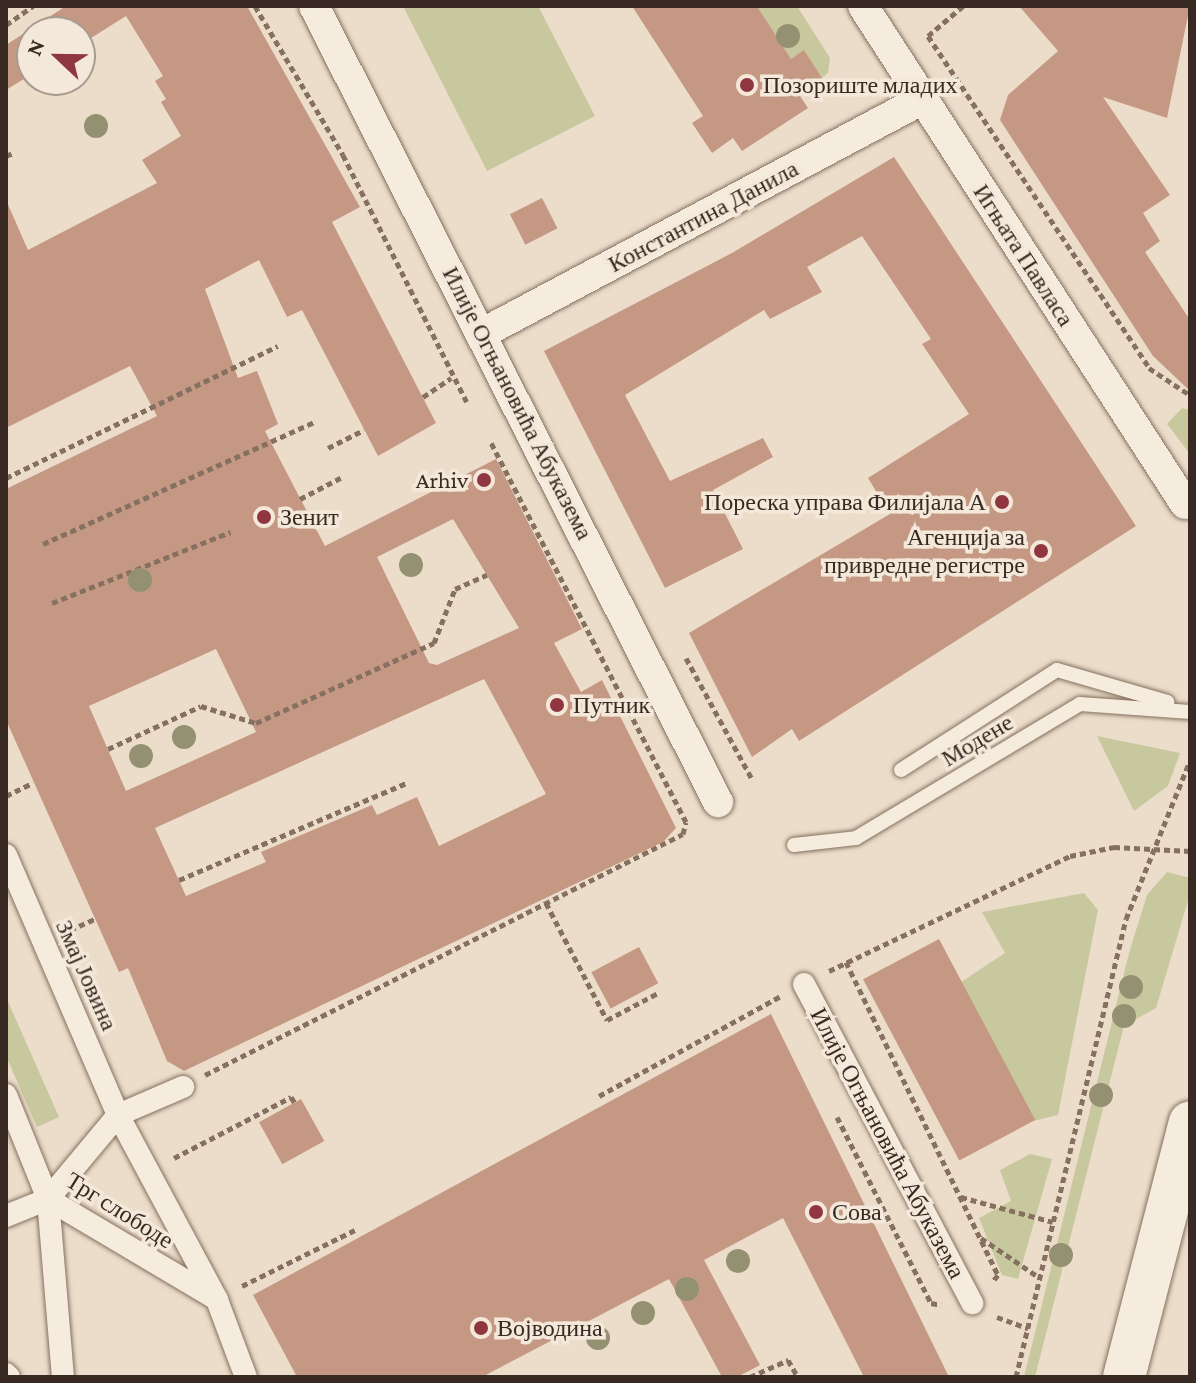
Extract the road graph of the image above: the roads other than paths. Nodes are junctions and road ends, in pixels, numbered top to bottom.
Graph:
1 (314, 6) edge
2 (863, 6) edge
3 (923, 99) junction
4 (483, 333) junction
5 (1185, 504) dead end
6 (1190, 710) edge
7 (901, 770) dead end
8 (718, 802) dead end
9 (794, 845) dead end
10 (6, 855) edge
11 (11, 878) edge
12 (804, 984) road end
13 (183, 1087) road end
14 (6, 1095) edge
15 (118, 1115) junction
16 (1190, 1122) edge
17 (48, 1199) junction
18 (6, 1216) edge
19 (217, 1300) junction
20 (972, 1303) road end
21 (63, 1377) edge
22 (246, 1377) edge
23 (1124, 1377) edge

1 - 4 street, Илије Огњановића Абуказема
2 - 3 street, Игњата Павласа
3 - 4 street, Константина Данила
3 - 5 street, Игњата Павласа
4 - 8 street, Илије Огњановића Абуказема
6 - 7 lane, Модене
6 - 9 lane, Модене
10 - 11 street, Змај Јовина
11 - 15 street, Змај Јовина
12 - 20 street, Илије Огњановића Абуказема
13 - 15 street
14 - 17 street, Трг слободе
15 - 17 street
15 - 19 street, Трг слободе
16 - 23 main road
17 - 18 street
17 - 19 street, Трг слободе
17 - 21 street
19 - 22 street, Трг слободе

